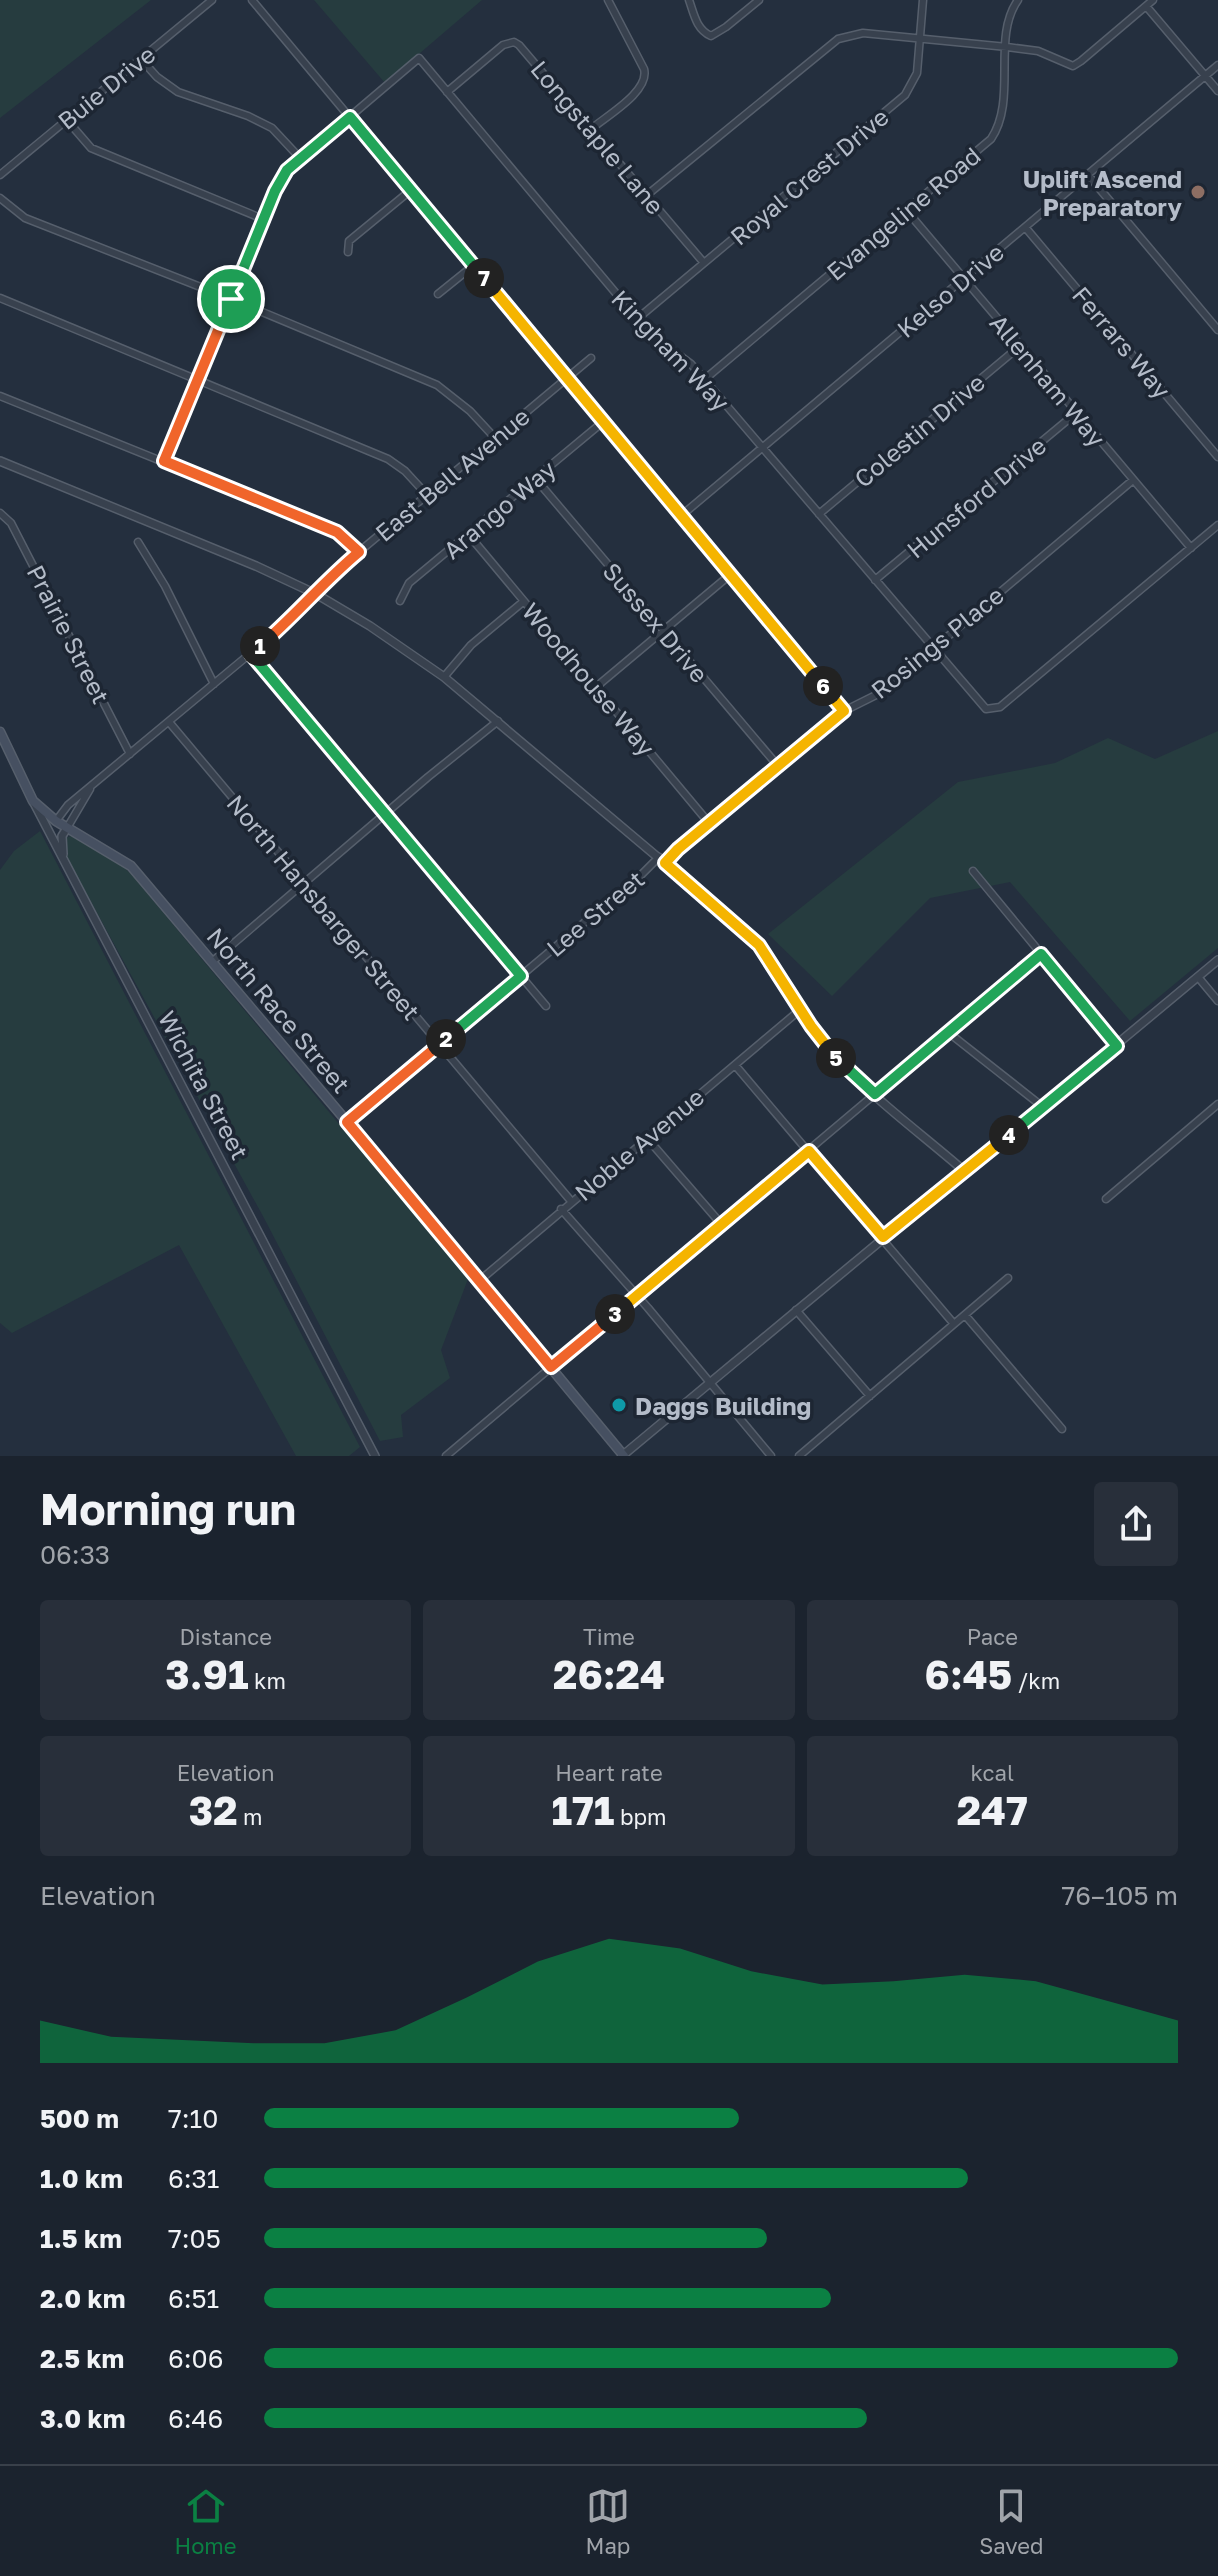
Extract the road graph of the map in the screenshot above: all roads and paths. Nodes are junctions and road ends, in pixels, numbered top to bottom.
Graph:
1 (212, 0) edge
2 (252, 0) edge
3 (608, 0) edge
4 (689, 0) edge
5 (759, 0) edge
6 (923, 0) edge
7 (1018, 0) edge
8 (1153, 0) edge
9 (1146, 6) junction
10 (919, 38) junction
11 (1007, 47) junction
12 (140, 58) junction
13 (1218, 65) edge
14 (1205, 76) junction
15 (1218, 91) edge
16 (447, 92) junction
17 (350, 117) junction
18 (66, 119) junction
19 (591, 129) junction
20 (300, 158) junction
21 (0, 175) edge
22 (1088, 175) junction
23 (411, 190) junction
24 (647, 195) junction
25 (0, 198) edge
26 (907, 211) junction
27 (263, 219) junction
28 (1025, 227) junction
29 (348, 252) dead end
30 (704, 263) junction
31 (474, 265) junction
32 (963, 279) junction
33 (438, 294) dead end
34 (0, 298) edge
35 (231, 299) junction
36 (637, 319) junction
37 (1218, 330) edge
38 (1020, 346) junction
39 (591, 358) dead end
40 (568, 377) junction
41 (705, 379) junction
42 (197, 380) junction
43 (0, 396) edge
44 (1076, 413) junction
45 (604, 421) junction
46 (495, 438) junction
47 (763, 448) junction
48 (1218, 457) edge
49 (0, 461) edge
50 (164, 461) junction
51 (535, 478) junction
52 (1133, 480) junction
53 (427, 495) junction
54 (2, 514) edge
55 (819, 514) junction
56 (682, 515) junction
57 (1218, 525) edge
58 (468, 534) junction
59 (138, 542) dead end
60 (1191, 548) junction
61 (359, 552) junction
62 (731, 574) junction
63 (875, 580) junction
64 (316, 594) junction
65 (400, 601) dead end
66 (524, 601) junction
67 (663, 631) junction
68 (933, 649) junction
69 (251, 654) junction
70 (444, 677) junction
71 (214, 684) junction
72 (596, 687) junction
73 (844, 711) junction
74 (498, 721) junction
75 (169, 722) junction
76 (0, 733) edge
77 (130, 754) junction
78 (778, 766) junction
79 (91, 785) junction
80 (33, 801) junction
81 (385, 814) junction
82 (56, 821) junction
83 (709, 823) junction
84 (67, 828) junction
85 (51, 840) junction
86 (662, 860) junction
87 (65, 864) junction
88 (973, 871) dead end
89 (304, 883) junction
90 (1041, 954) junction
91 (1218, 960) edge
92 (213, 961) junction
93 (521, 976) junction
94 (1198, 977) junction
95 (1218, 1001) edge
96 (546, 1006) dead end
97 (801, 1009) junction
98 (949, 1033) junction
99 (439, 1045) junction
100 (1117, 1046) junction
101 (735, 1065) junction
102 (875, 1094) junction
103 (1218, 1104) edge
104 (1043, 1107) junction
105 (347, 1122) junction
106 (647, 1138) junction
107 (809, 1151) junction
108 (963, 1170) junction
109 (1106, 1199) dead end
110 (571, 1201) junction
111 (561, 1209) junction
112 (722, 1225) junction
113 (883, 1237) junction
114 (1008, 1278) dead end
115 (479, 1281) junction
116 (637, 1296) junction
117 (796, 1310) junction
118 (965, 1315) junction
119 (954, 1324) junction
120 (551, 1367) junction
121 (709, 1383) junction
122 (870, 1396) junction
123 (1062, 1429) dead end
124 (375, 1456) edge
125 (446, 1456) edge
126 (623, 1456) edge
127 (771, 1456) edge
128 (799, 1456) edge

1 - 12 street, Buie Drive
2 - 17 street
3 - 19 street
4 - 5 street
6 - 10 street, Royal Crest Drive
7 - 11 street, Evangeline Road
8 - 9 street
9 - 11 street
9 - 14 street
10 - 11 street
10 - 24 street
10 - 30 street, Royal Crest Drive
11 - 26 street, Evangeline Road
12 - 18 street, Buie Drive
12 - 20 street
13 - 14 street, Kelso Drive
14 - 15 street
14 - 22 street, Kelso Drive
16 - 17 street, Kingham Way
16 - 19 street, Longstaple Lane
16 - 36 street, Kingham Way
17 - 20 street
17 - 23 street
18 - 21 street, Buie Drive
18 - 27 street
19 - 24 street, Longstaple Lane
20 - 27 street
22 - 28 street, Kelso Drive
22 - 37 street
23 - 29 street
23 - 31 street
24 - 30 street, Longstaple Lane
25 - 35 street
26 - 32 street, Allenham Way
26 - 41 street, Evangeline Road
27 - 35 street
28 - 32 street, Kelso Drive
28 - 48 street, Ferrars Way
30 - 36 street, Royal Crest Drive
31 - 33 street
31 - 40 street
32 - 38 street, Allenham Way
32 - 47 street, Kelso Drive
34 - 42 street
35 - 42 street
35 - 46 street
36 - 41 street, Kingham Way
38 - 44 street, Allenham Way
38 - 55 street, Colestin Drive
39 - 40 street, East Bell Avenue
40 - 45 street
40 - 46 street, East Bell Avenue
41 - 47 street, Kingham Way
42 - 50 street
42 - 53 street
43 - 50 street
44 - 52 street, Allenham Way
44 - 63 street, Hunsford Drive
45 - 51 street, Arango Way
45 - 56 street
46 - 53 street, East Bell Avenue
47 - 55 street, Kingham Way
47 - 56 street, Kelso Drive
49 - 64 street
50 - 61 street
51 - 58 street, Arango Way
51 - 67 street, Sussex Drive
52 - 60 street, Allenham Way
52 - 68 street, Rosings Place
53 - 61 street, East Bell Avenue
54 - 77 street, Prairie Street
55 - 63 street, Kingham Way
56 - 62 street
57 - 60 street
58 - 65 street, Arango Way
58 - 66 street, Woodhouse Way
59 - 71 street
60 - 68 street, Kingham Way
61 - 64 street, East Bell Avenue
62 - 67 street
62 - 73 street
63 - 68 street, Kingham Way
64 - 69 street, East Bell Avenue
64 - 70 street
66 - 70 street
66 - 72 street, Woodhouse Way
67 - 72 street
67 - 78 street, Sussex Drive
68 - 73 street, Rosings Place
69 - 71 street, East Bell Avenue
69 - 81 street
70 - 74 street
71 - 75 street, East Bell Avenue
72 - 83 street, Woodhouse Way
73 - 78 street, Rosings Place
74 - 81 street
74 - 86 street
75 - 77 street, East Bell Avenue
75 - 89 street, North Hansbarger Street
76 - 80 main road, Wichita Street
77 - 79 street, East Bell Avenue
78 - 83 street, Rosings Place
79 - 82 street, East Bell Avenue
79 - 84 street
80 - 82 main road, North Race Street
80 - 85 street, Wichita Street
81 - 89 street
81 - 93 street
82 - 84 main road, North Race Street
82 - 85 street
83 - 86 street, Rosings Place
84 - 87 street
84 - 92 main road, North Race Street
85 - 87 street, Wichita Street
86 - 93 street, Lee Street
86 - 97 street
87 - 124 street, Wichita Street
88 - 90 street
89 - 92 street
89 - 99 street, North Hansbarger Street
90 - 98 street
90 - 100 street
91 - 94 street
92 - 105 main road, North Race Street
93 - 96 street
93 - 99 street, Lee Street
94 - 95 street
94 - 100 street
97 - 101 street, Noble Avenue
97 - 102 street
98 - 102 street
98 - 104 street
99 - 105 street, Lee Street
99 - 110 street, North Hansbarger Street
100 - 104 street
101 - 106 street, Noble Avenue
101 - 107 street
102 - 107 street
102 - 108 street
103 - 109 street
104 - 108 street
105 - 115 main road, North Race Street
106 - 110 street, Noble Avenue
106 - 112 street
107 - 112 street
107 - 113 street
108 - 113 street
110 - 111 street, Noble Avenue
111 - 115 street, Noble Avenue
111 - 116 street
112 - 116 street
113 - 117 street
113 - 119 street
114 - 118 street
115 - 120 main road, North Race Street
116 - 120 street
116 - 121 street
117 - 121 street
117 - 122 street
118 - 119 street
118 - 123 street
119 - 122 street
120 - 125 street
120 - 126 main road, North Race Street
121 - 126 street
121 - 127 street
122 - 128 street

